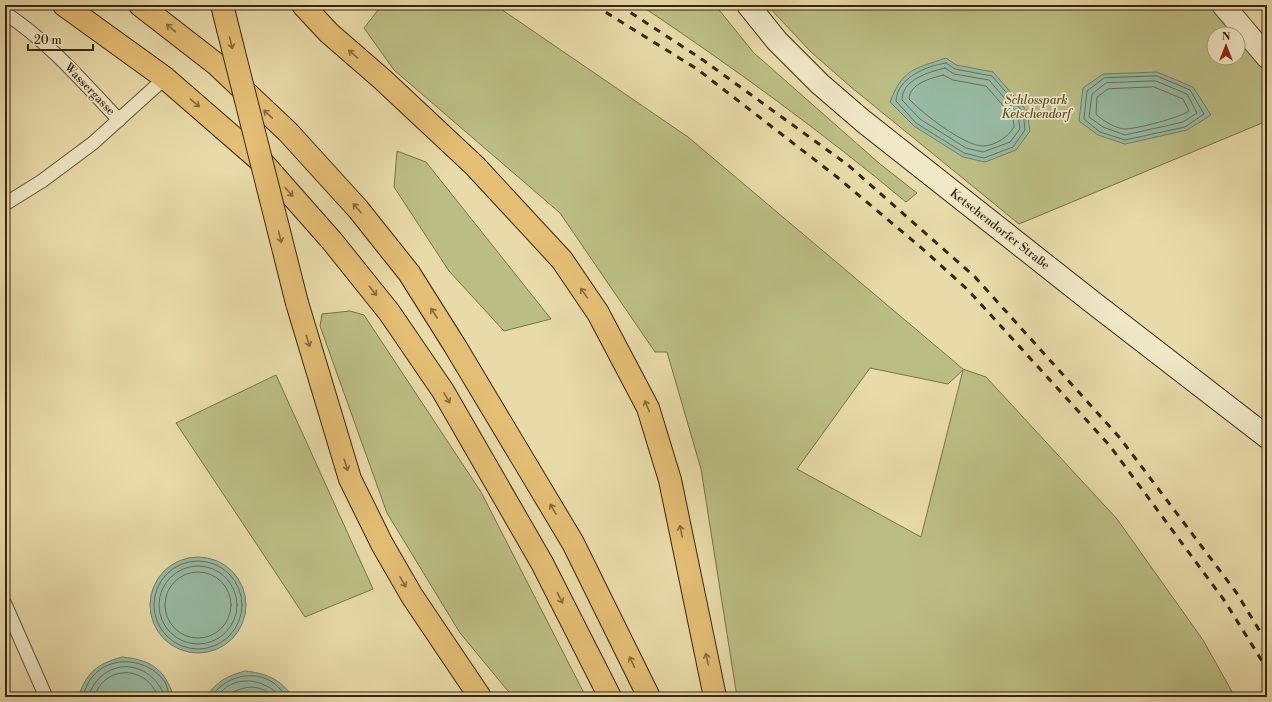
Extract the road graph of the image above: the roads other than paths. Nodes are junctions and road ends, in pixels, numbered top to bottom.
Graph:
1 (64, 5) edge
2 (140, 5) edge
3 (222, 5) edge
4 (303, 5) edge
5 (748, 5) edge
6 (1223, 5) edge
7 (5, 13) edge
8 (1267, 57) edge
9 (165, 78) junction
10 (119, 120) junction
11 (5, 204) edge
12 (1267, 437) edge
13 (5, 604) edge
14 (46, 697) edge
15 (480, 697) edge
16 (610, 697) edge
17 (649, 697) edge
18 (715, 697) edge

1 - 9 highway
17 -> 2 highway
3 -> 15 highway, bridge
18 -> 4 highway
5 - 12 street, Ketschendorfer Straße
6 - 8 street
7 - 10 lane, Wassergasse
9 - 10 lane
9 -> 16 highway
10 - 11 lane
13 - 14 lane

